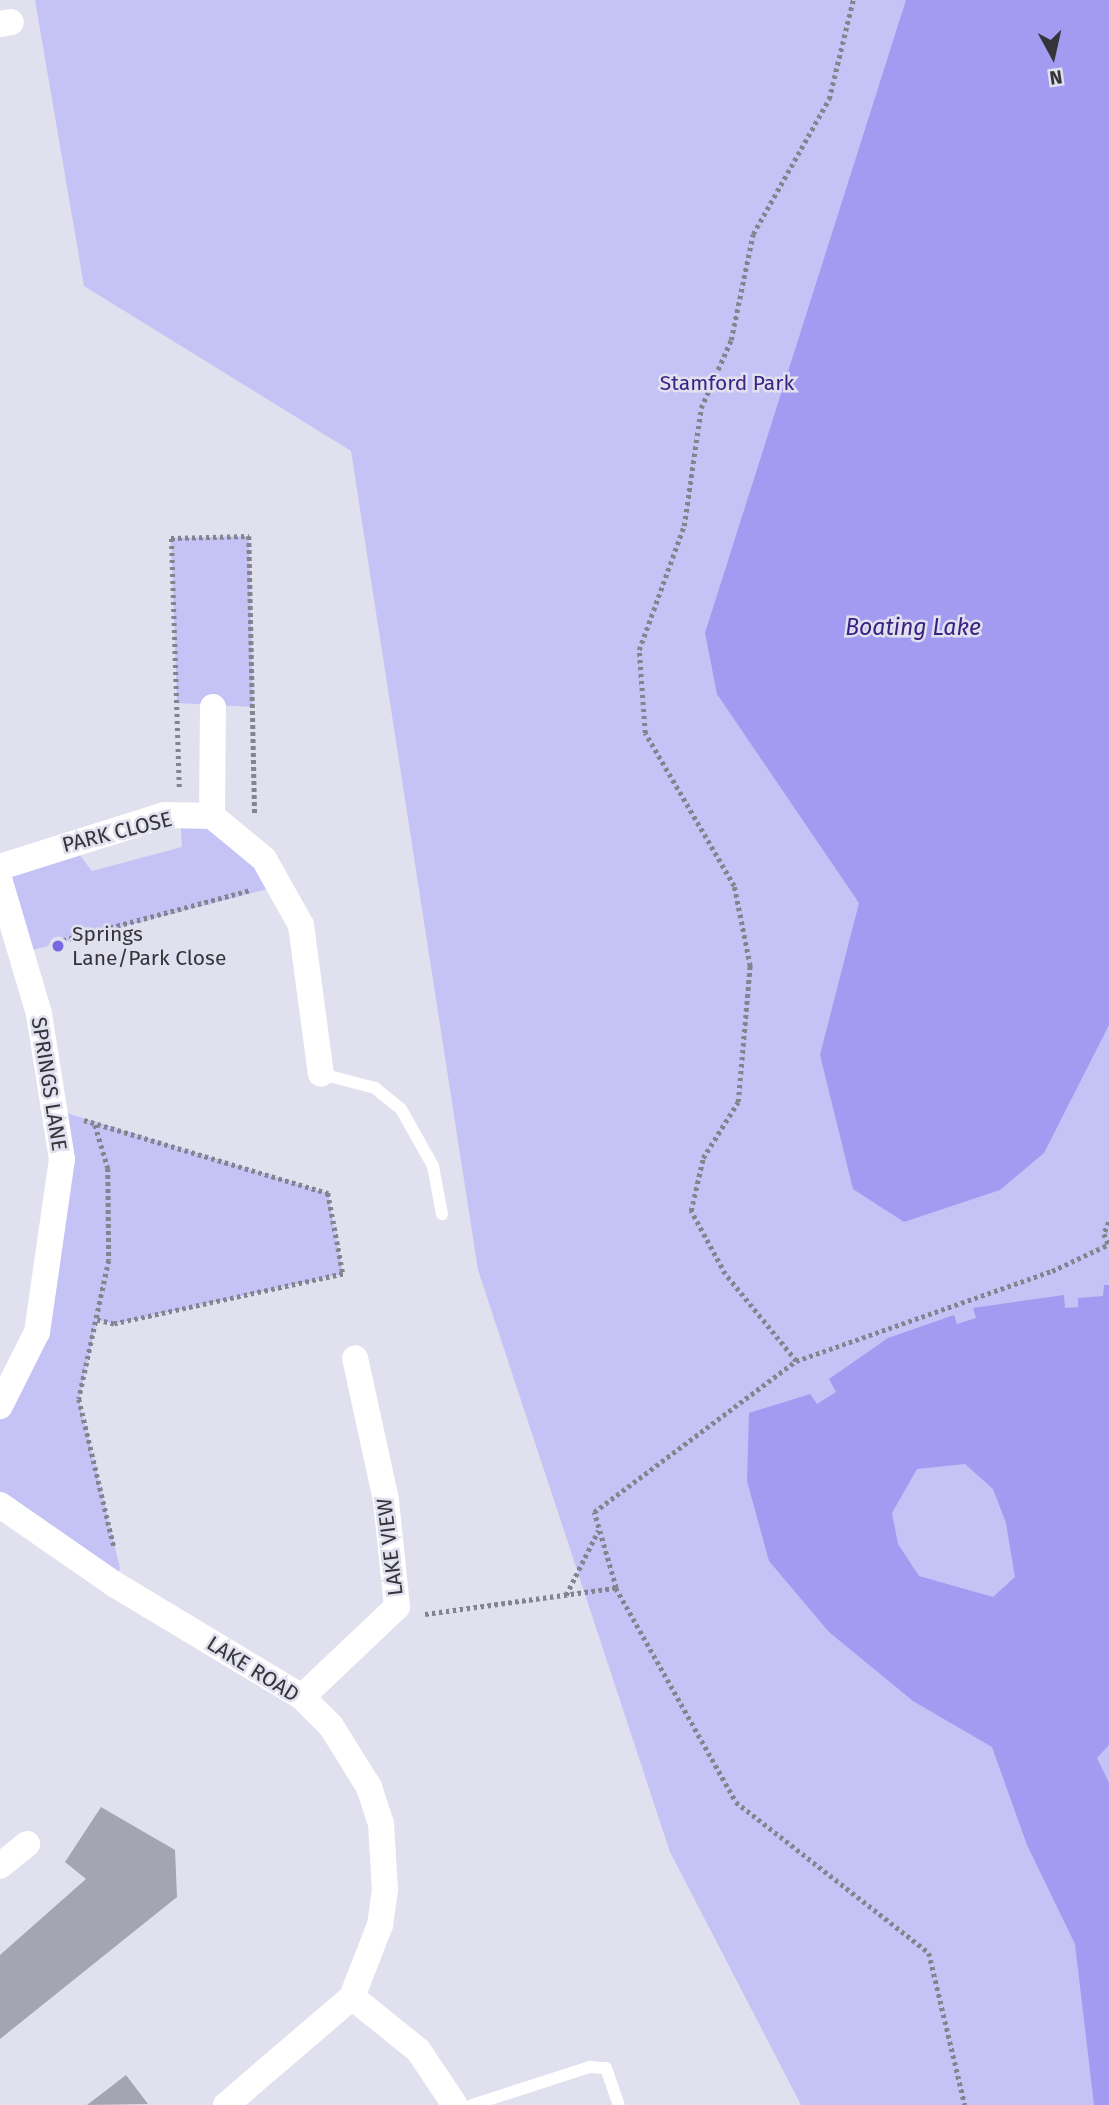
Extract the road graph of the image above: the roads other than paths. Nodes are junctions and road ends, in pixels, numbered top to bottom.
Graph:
1 (213, 707) dead end
2 (212, 816) junction
3 (0, 867) edge
4 (0, 883) edge
5 (321, 1074) joint
6 (442, 1214) dead end
7 (355, 1359) dead end
8 (0, 1406) edge
9 (0, 1506) edge
10 (302, 1697) junction
11 (27, 1844) dead end
12 (2, 1861) edge
13 (352, 1997) junction
14 (226, 2105) edge
15 (455, 2105) edge
16 (472, 2105) edge
17 (619, 2105) edge

1 - 2 street
2 - 3 street, PARK CLOSE
2 - 5 street
4 - 8 street, SPRINGS LANE
5 - 6 lane
7 - 10 street, LAKE VIEW
9 - 10 street, LAKE ROAD
10 - 13 street, LAKE ROAD
11 - 12 street
13 - 14 street, LAKE ROAD
13 - 15 street
16 - 17 lane

